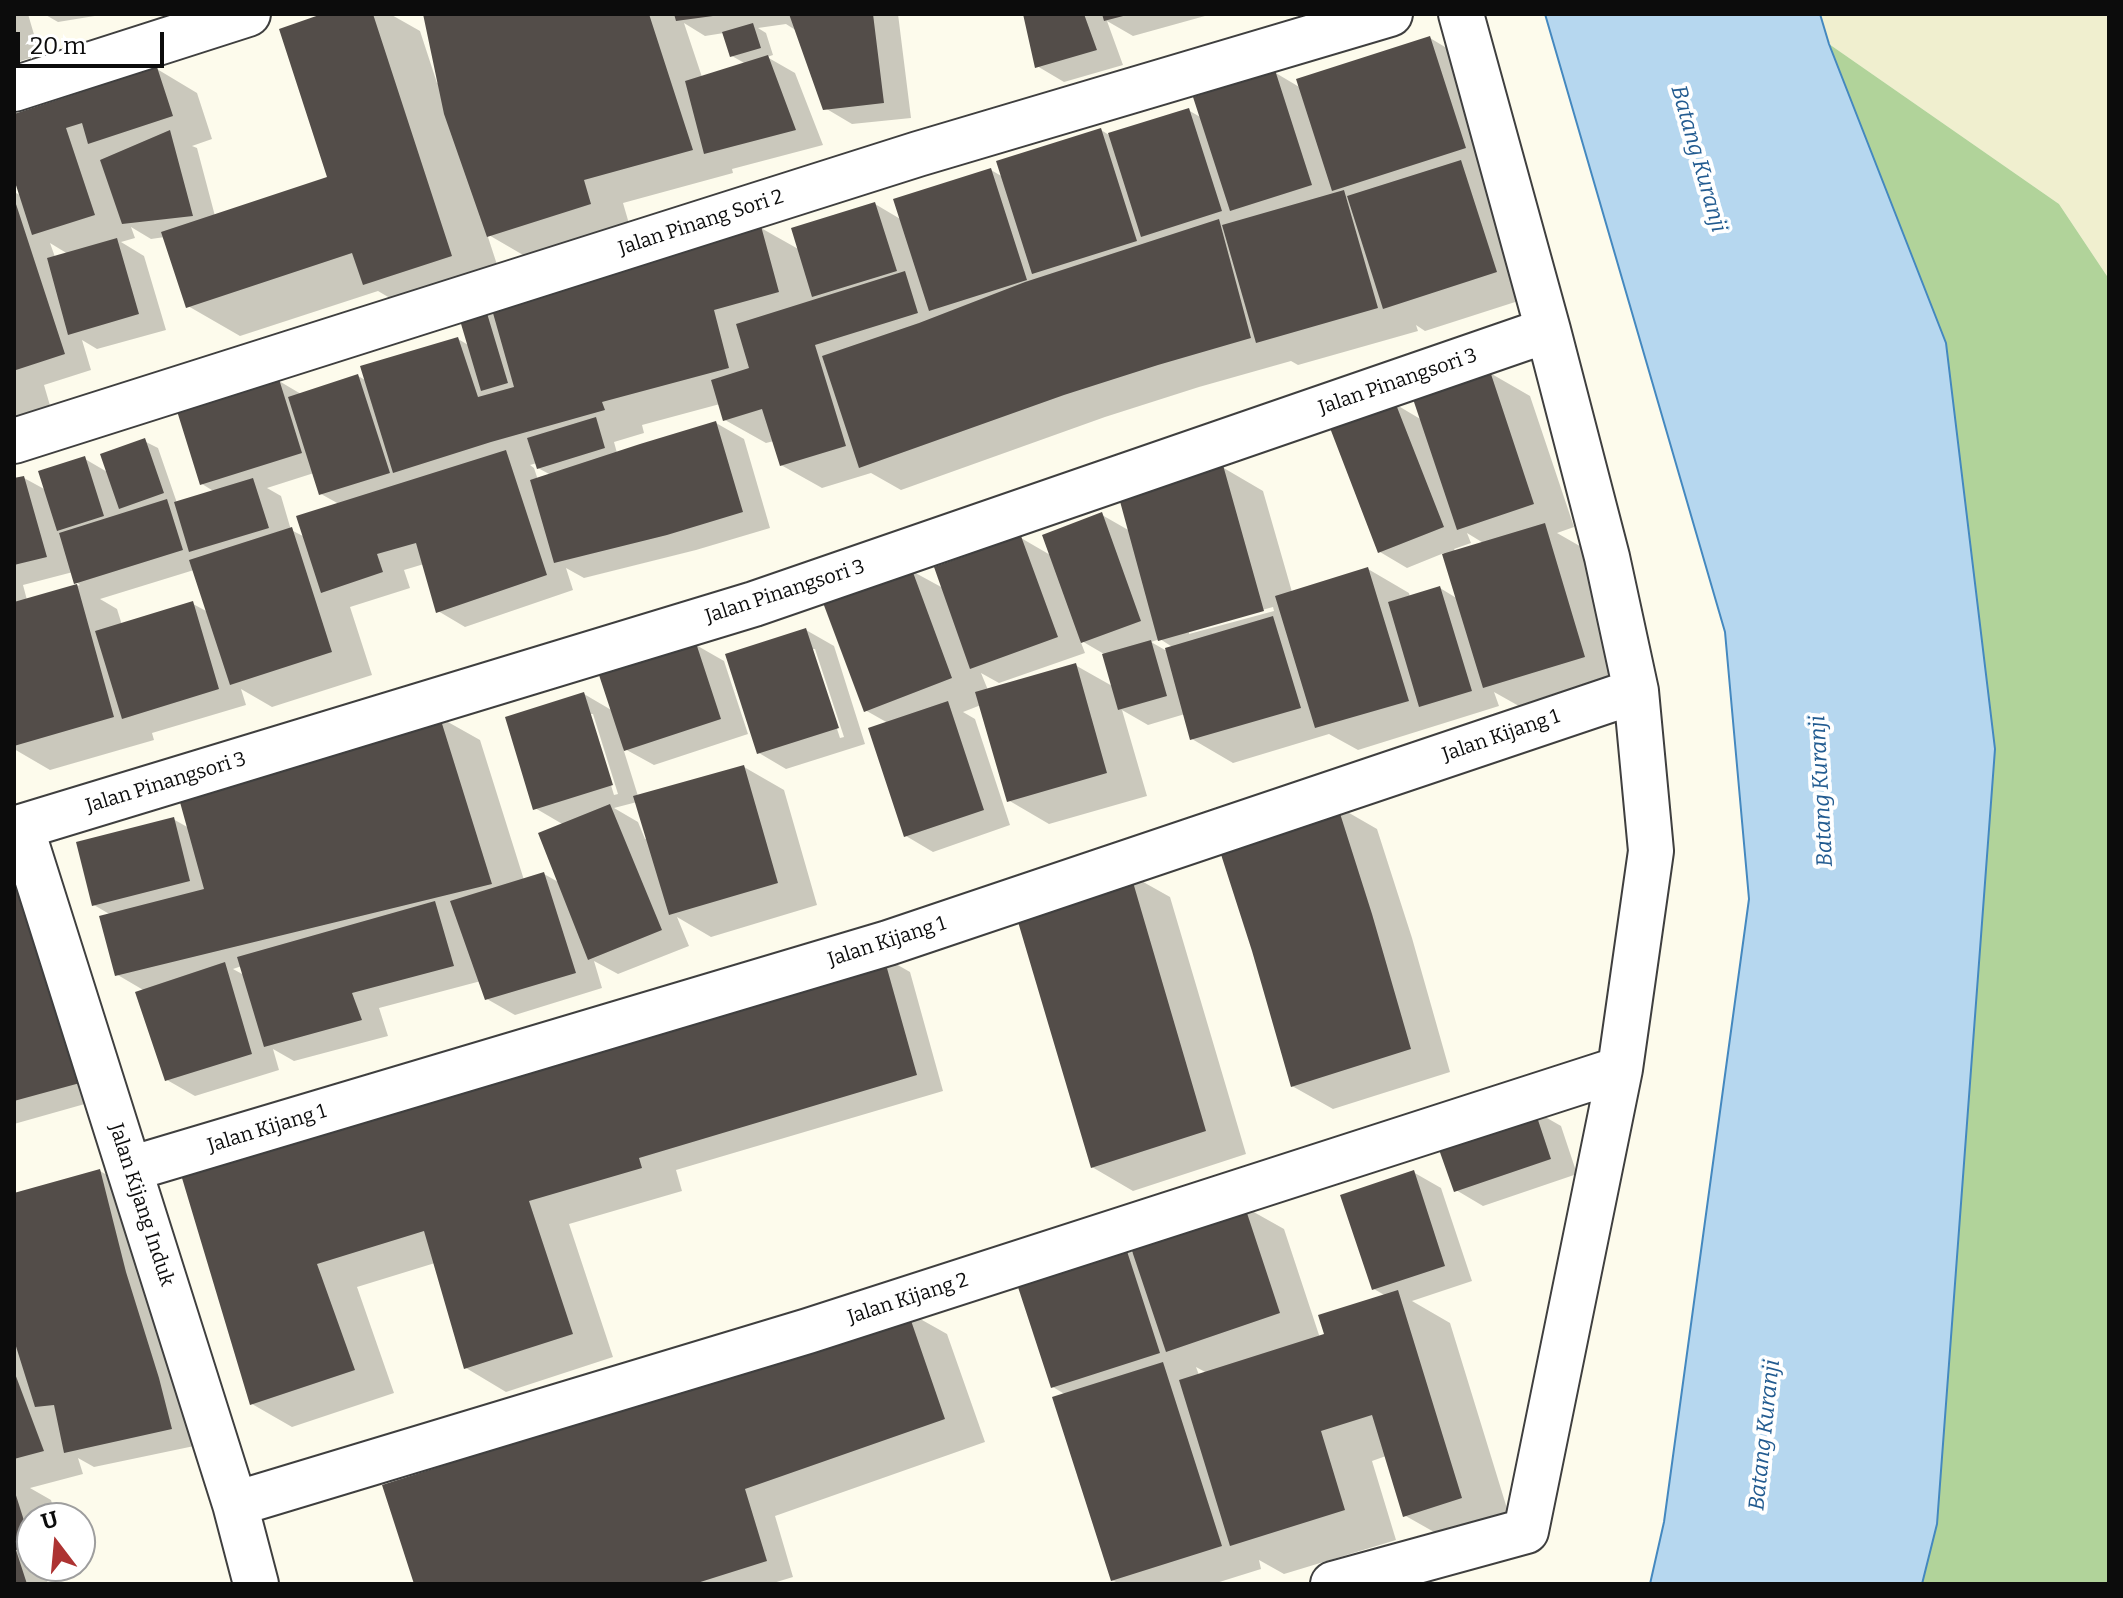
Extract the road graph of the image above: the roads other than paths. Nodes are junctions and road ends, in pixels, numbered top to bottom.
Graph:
1 (248, 14) edge
2 (1390, 14) edge
3 (1461, 14) edge
4 (14, 89) edge
5 (1548, 330) junction
6 (14, 441) edge
7 (1636, 691) junction
8 (17, 828) edge
9 (1620, 1069) junction
10 (130, 1169) junction
11 (235, 1504) junction
12 (256, 1584) edge
13 (1333, 1584) edge

1 - 4 street
2 - 6 street, Jalan Pinang Sori 2
3 - 5 street
5 - 7 street
5 - 8 street, Jalan Pinangsori 3
7 - 9 street
7 - 10 street, Jalan Kijang 1
8 - 10 street, Jalan Kijang Induk
9 - 11 street, Jalan Kijang 2
9 - 13 street
10 - 11 street, Jalan Kijang Induk
11 - 12 street, Jalan Kijang Induk

